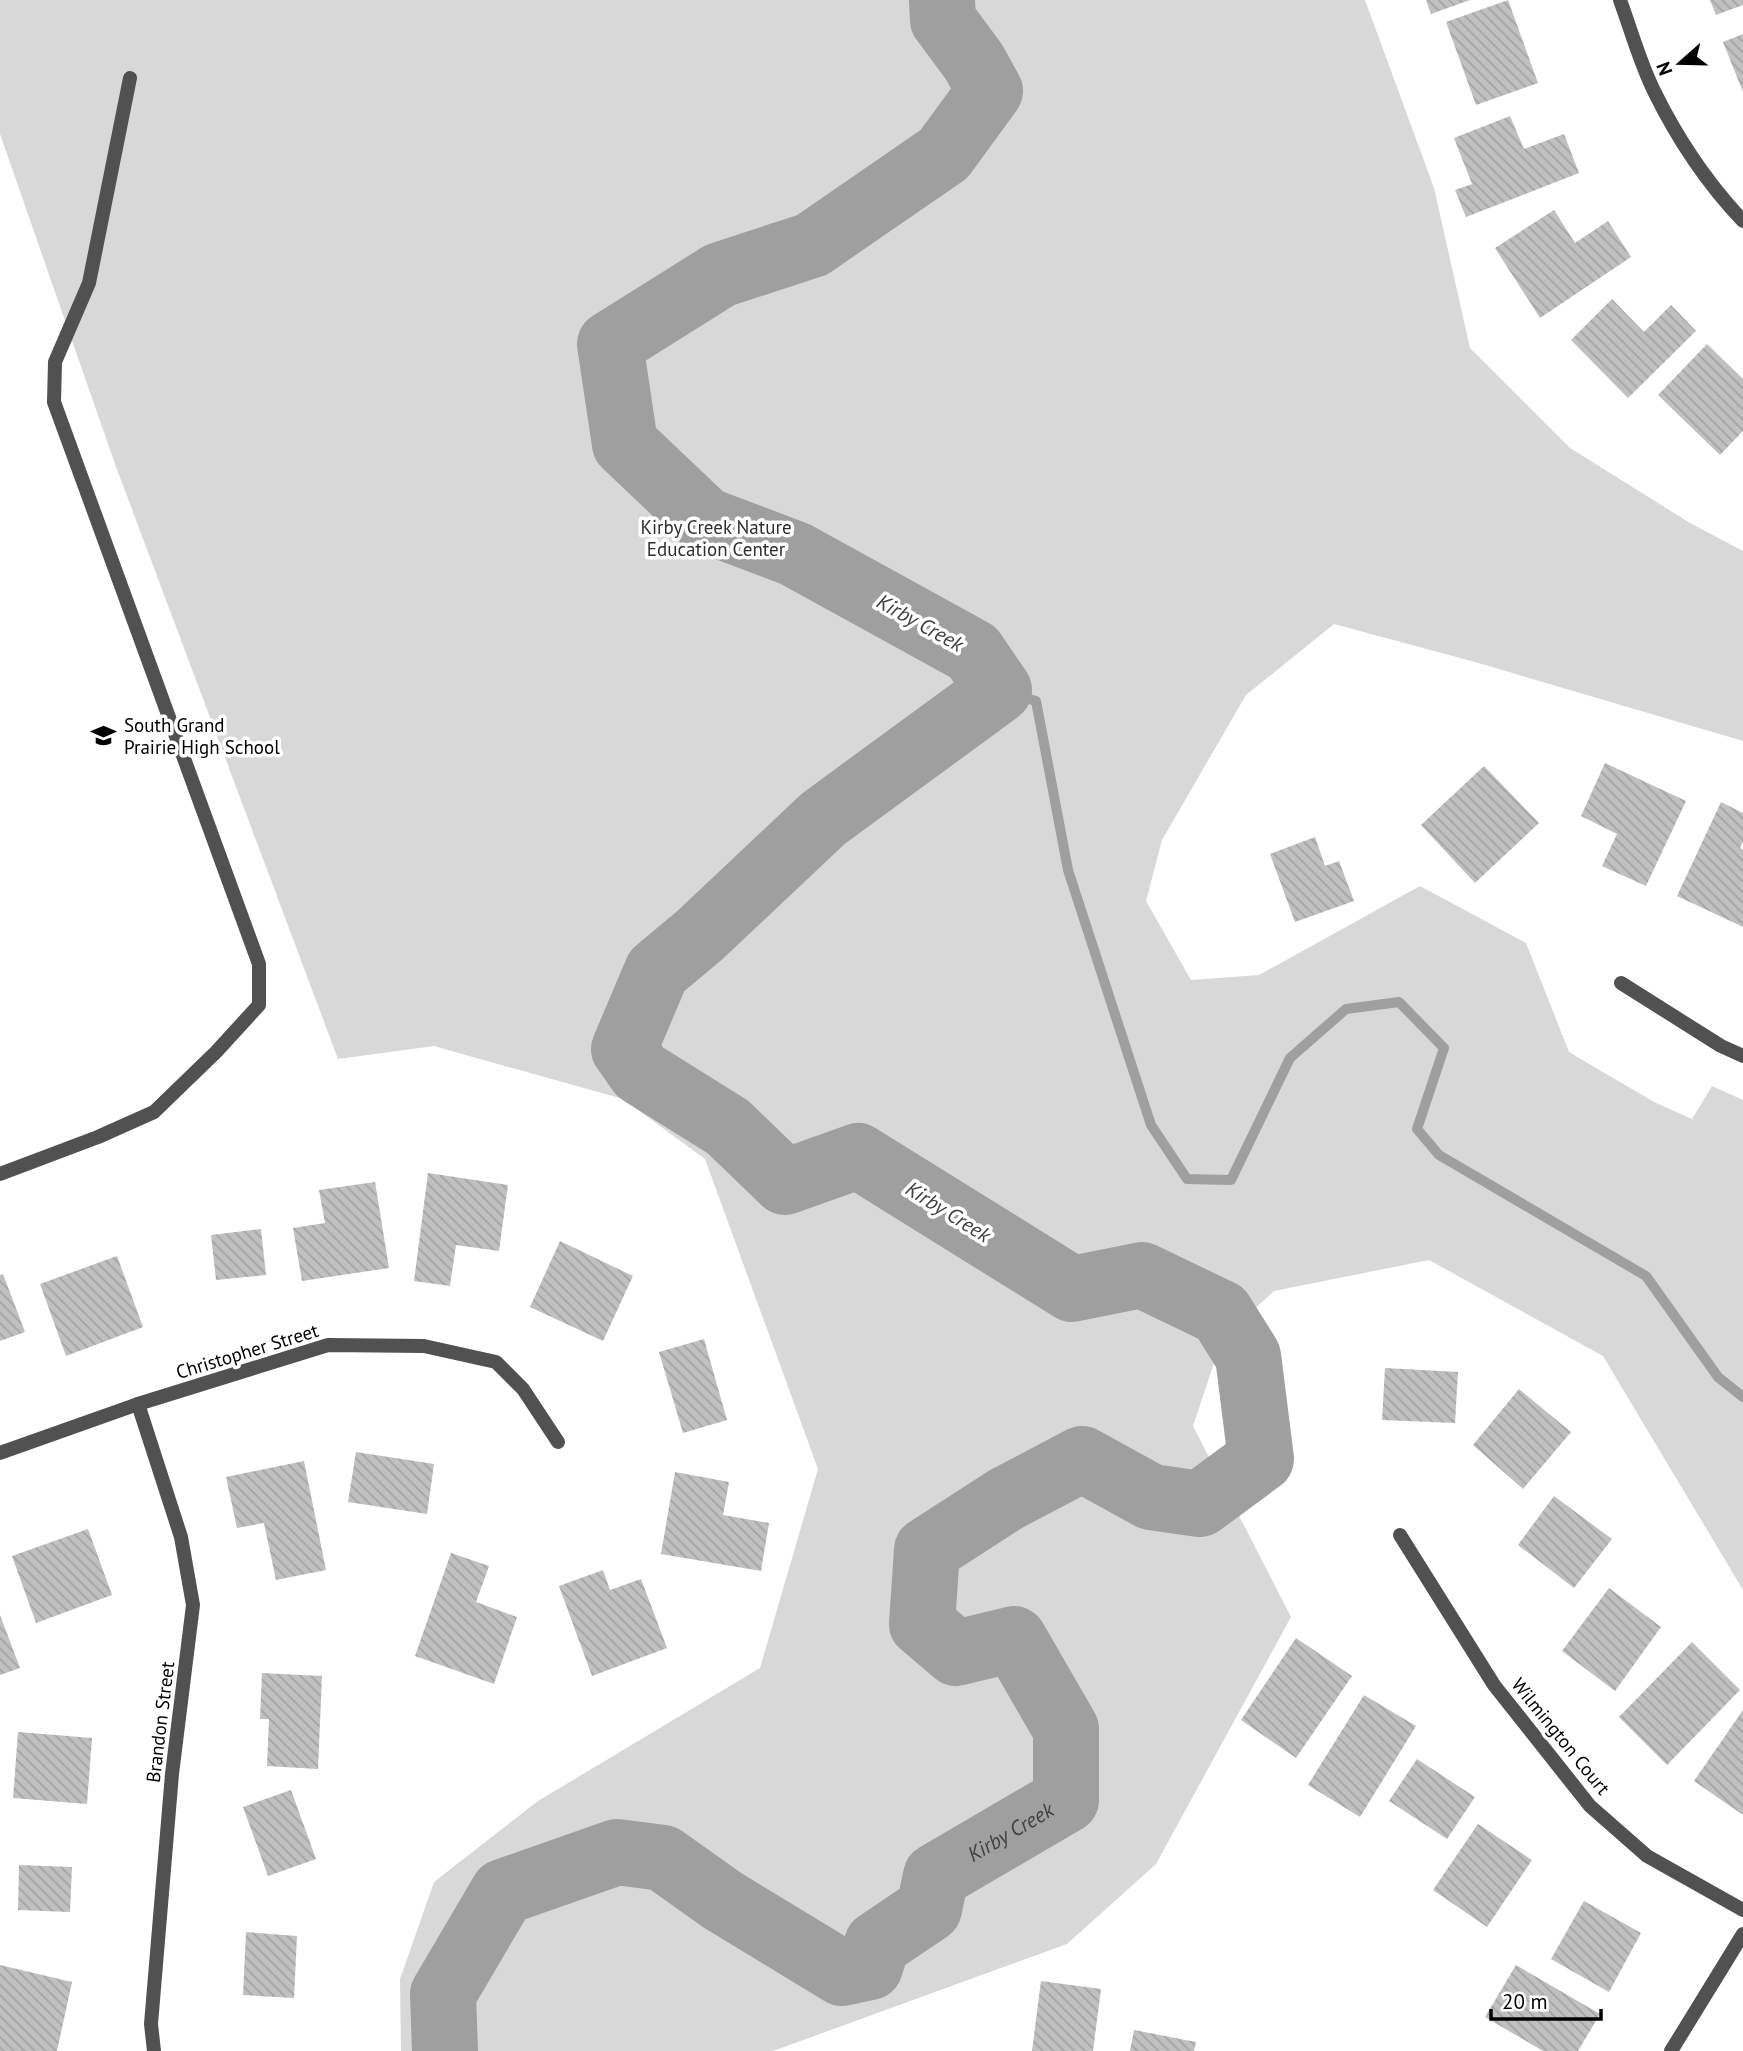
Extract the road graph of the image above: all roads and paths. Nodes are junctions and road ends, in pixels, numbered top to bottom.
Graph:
1 (1620, 0) edge
2 (130, 78) dead end
3 (1743, 221) edge
4 (1620, 983) dead end
5 (1743, 1056) edge
6 (0, 1174) edge
7 (138, 1404) junction
8 (558, 1442) dead end
9 (0, 1454) edge
10 (1400, 1535) dead end
11 (1743, 1910) edge
12 (1743, 1934) edge
13 (154, 2051) edge
14 (1671, 2051) edge

1 - 3 street
2 - 6 street
4 - 5 street
7 - 8 street, Christopher Street
7 - 9 street, Christopher Street
7 - 13 street, Brandon Street
10 - 11 street, Wilmington Court
12 - 14 street

